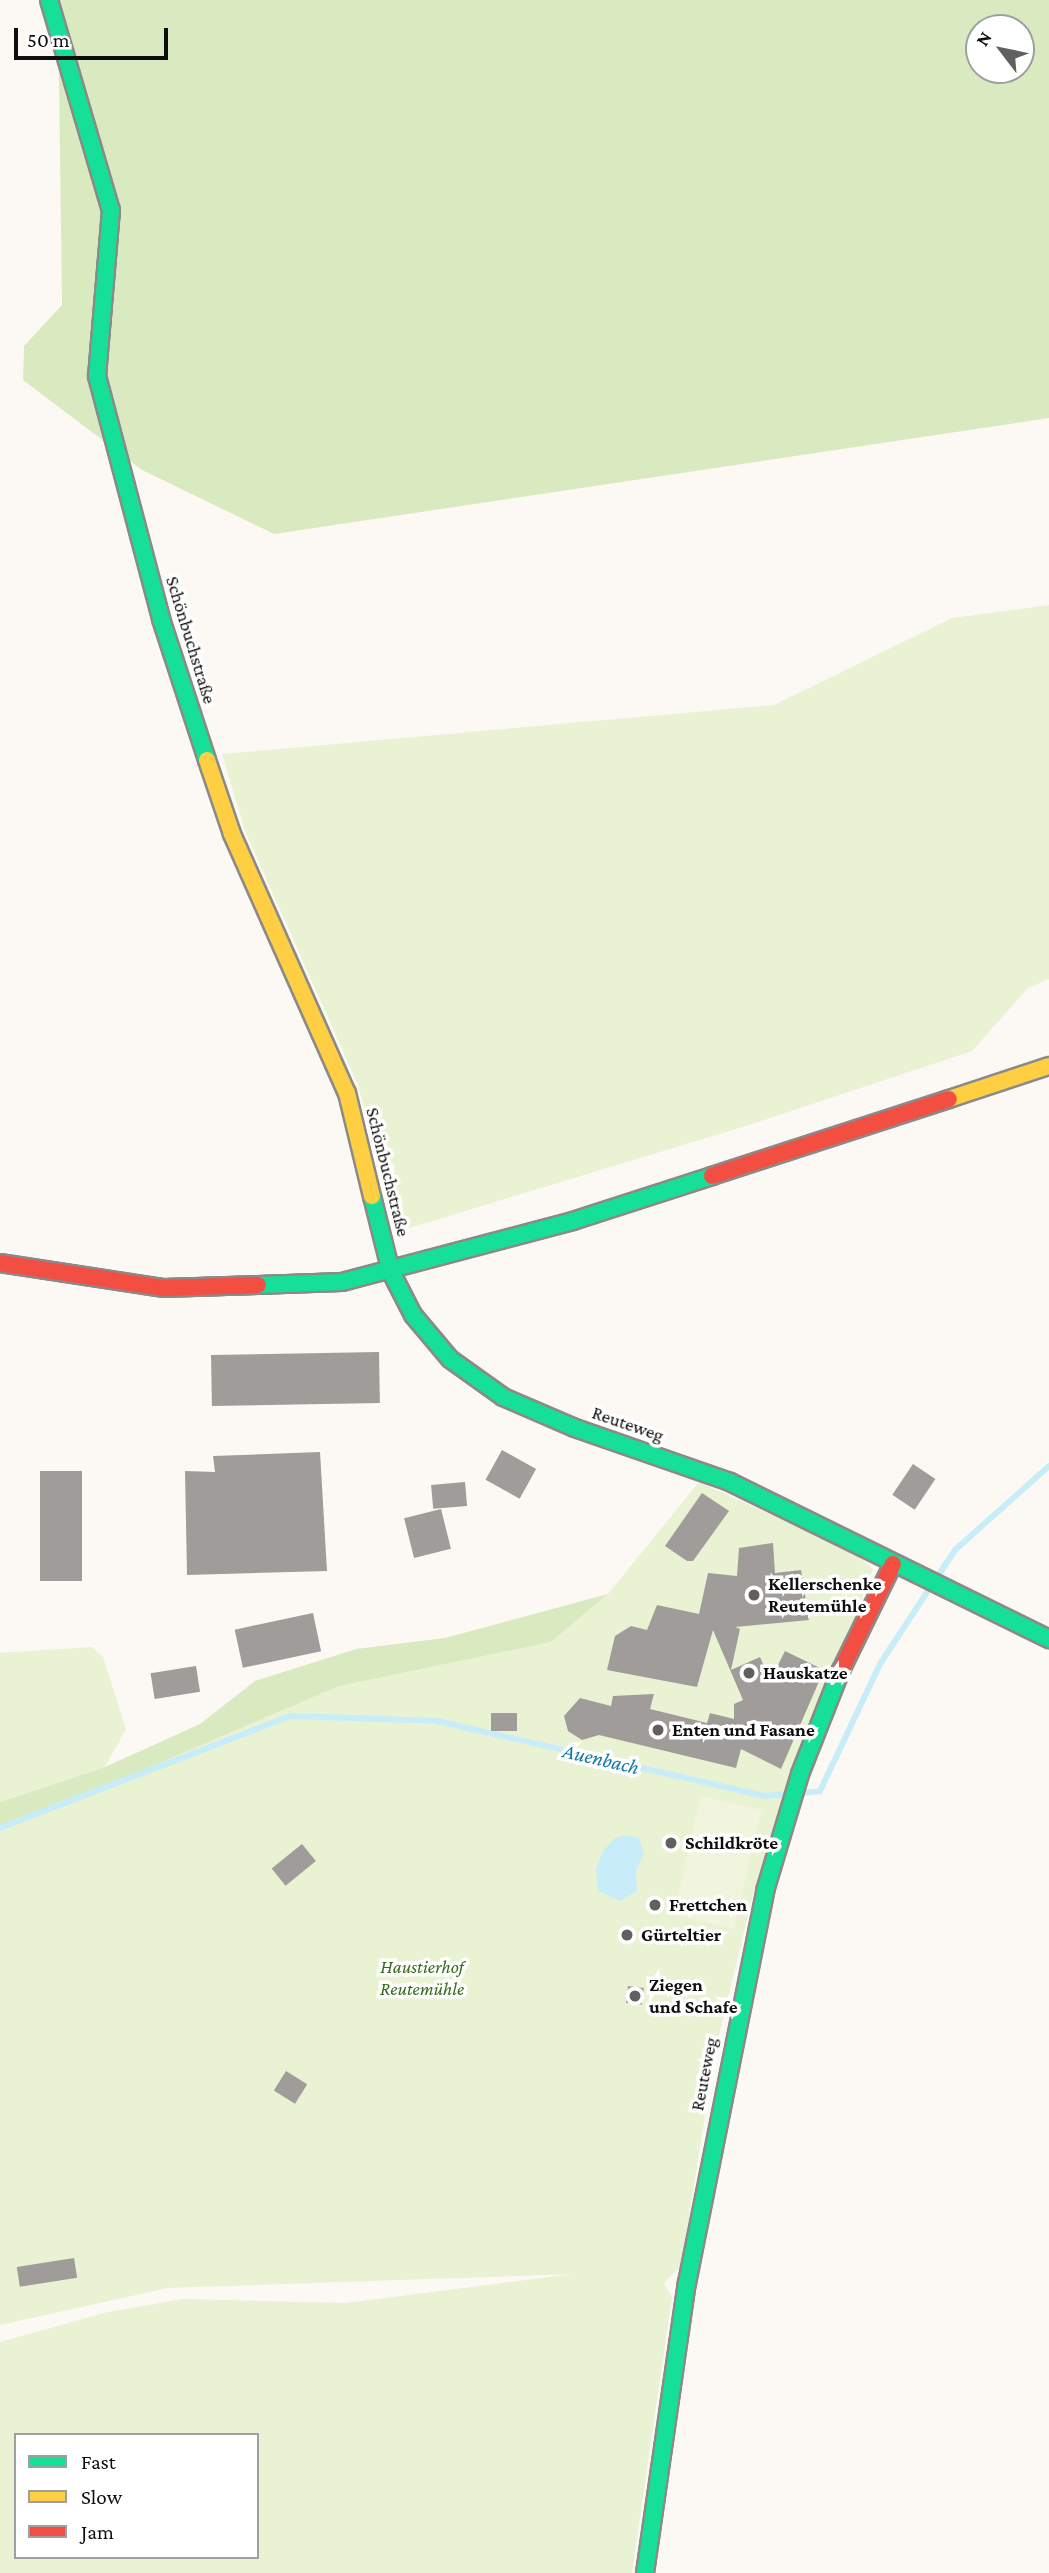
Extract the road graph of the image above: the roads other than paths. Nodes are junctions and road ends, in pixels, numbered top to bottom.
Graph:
1 (49, 0) edge
2 (1049, 1066) edge
3 (0, 1262) edge
4 (391, 1272) junction
5 (893, 1564) junction
6 (1049, 1639) edge
7 (645, 2573) edge

1 - 4 street, Schönbuchstraße
2 - 4 street
3 - 4 street
4 - 5 street, Reuteweg
5 - 6 street, Reuteweg
5 - 7 street, Reuteweg

